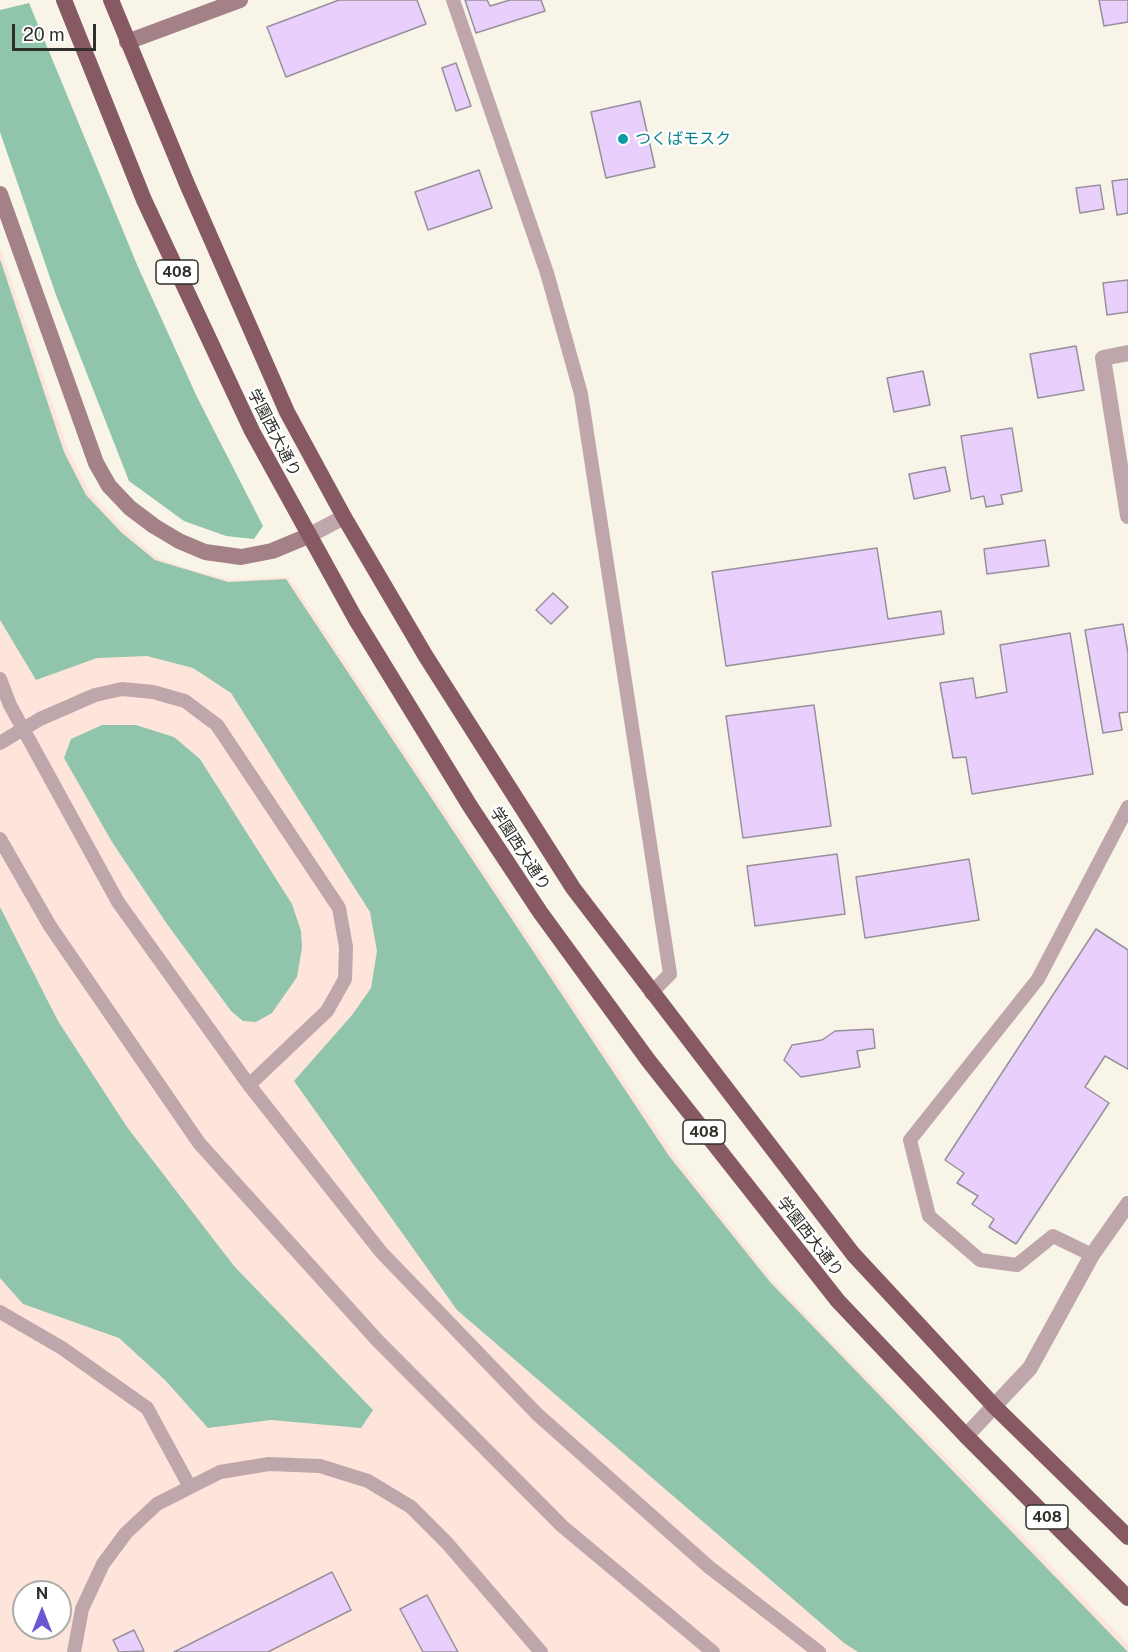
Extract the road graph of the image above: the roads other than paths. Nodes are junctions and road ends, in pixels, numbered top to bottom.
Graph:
1 (64, 0) edge
2 (111, 0) edge
3 (240, 0) edge
4 (453, 0) edge
5 (127, 42) junction
6 (0, 194) edge
7 (1128, 353) edge
8 (1128, 516) edge
9 (344, 517) junction
10 (308, 536) junction
11 (0, 679) edge
12 (0, 743) edge
13 (1128, 807) edge
14 (0, 839) edge
15 (651, 993) junction
16 (249, 1085) junction
17 (1128, 1204) edge
18 (1092, 1255) junction
19 (0, 1312) edge
20 (995, 1407) junction
21 (966, 1436) junction
22 (190, 1487) junction
23 (1128, 1537) edge
24 (1128, 1598) edge
25 (74, 1652) edge
26 (541, 1652) edge
27 (713, 1652) edge
28 (819, 1652) edge

1 - 10 highway, 学園西大通り / 408
2 - 5 highway, 学園西大通り / 408
3 - 5 main road
4 - 15 lane
5 - 9 highway, 学園西大通り / 408
6 - 10 main road
7 - 8 street
9 - 10 street
9 - 15 highway, 学園西大通り / 408
10 - 21 highway, 学園西大通り / 408
11 - 16 lane
12 - 16 lane
13 - 18 lane
14 - 27 lane
15 - 20 highway, 学園西大通り / 408
16 - 28 lane
17 - 18 street
18 - 20 street
19 - 22 lane
20 - 21 street
20 - 23 highway, 学園西大通り / 408
21 - 24 highway, 学園西大通り / 408
22 - 25 lane
22 - 26 lane

